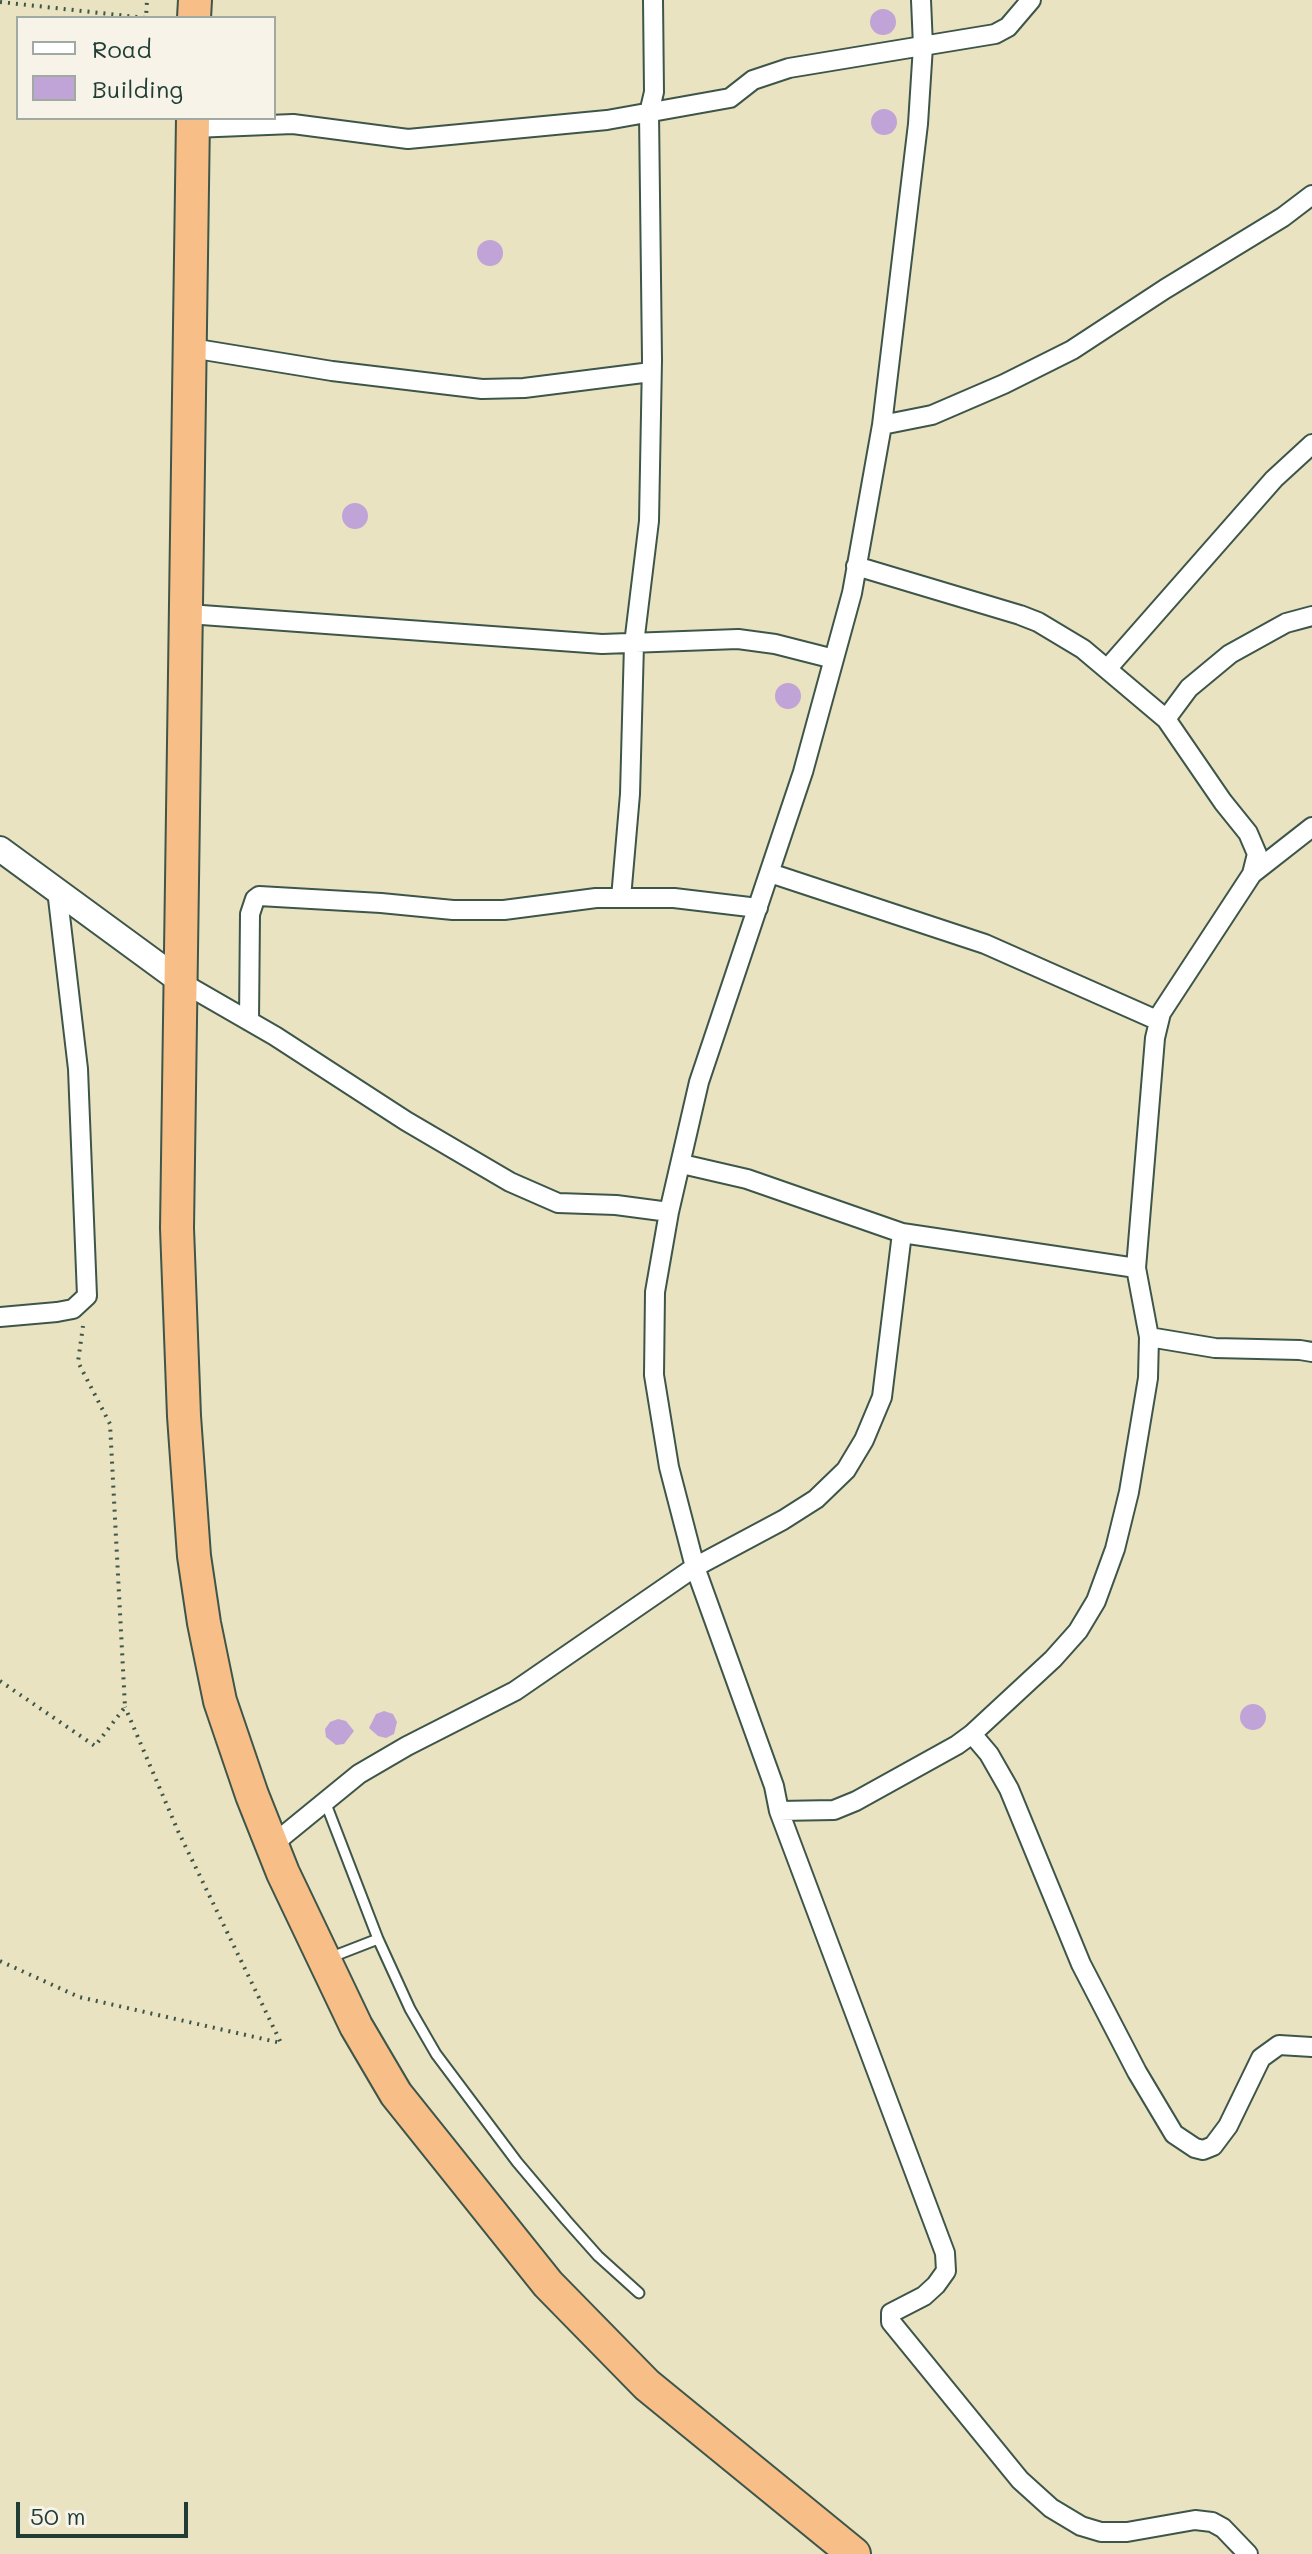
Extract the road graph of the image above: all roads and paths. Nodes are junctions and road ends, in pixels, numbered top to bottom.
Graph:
1 (653, 0) edge
2 (921, 0) edge
3 (1031, 0) edge
4 (0, 2) edge
5 (128, 16) edge
6 (923, 46) junction
7 (649, 113) junction
8 (193, 123) edge
9 (1312, 195) edge
10 (191, 348) junction
11 (651, 372) junction
12 (882, 425) junction
13 (1312, 444) edge
14 (856, 566) junction
15 (188, 614) junction
16 (1312, 616) edge
17 (634, 644) junction
18 (834, 659) junction
19 (1107, 669) junction
20 (1166, 719) junction
21 (1312, 827) edge
22 (0, 849) edge
23 (770, 873) junction
24 (1252, 874) junction
25 (57, 890) junction
26 (621, 898) junction
27 (758, 908) junction
28 (183, 983) junction
29 (249, 1021) junction
30 (1159, 1021) junction
31 (682, 1164) junction
32 (669, 1212) junction
33 (902, 1233) junction
34 (1136, 1268) junction
35 (87, 1296) junction
36 (0, 1317) edge
37 (1149, 1337) junction
38 (1312, 1352) edge
39 (695, 1567) junction
40 (0, 1681) edge
41 (125, 1707) junction
42 (972, 1734) junction
43 (326, 1804) junction
44 (779, 1811) junction
45 (272, 1845) junction
46 (378, 1939) junction
47 (323, 1960) junction
48 (0, 1961) edge
49 (1312, 2047) edge
50 (639, 2293) dead end
51 (854, 2554) edge
52 (1248, 2554) edge

1 - 7 street
2 - 6 street
3 - 6 street
4 - 5 path
6 - 7 street
6 - 12 street
7 - 8 street
7 - 11 street
8 - 10 highway
9 - 12 street
10 - 11 street
10 - 15 highway
11 - 17 street
12 - 14 street
13 - 19 street
14 - 18 street
14 - 19 street
15 - 17 street
15 - 28 highway
16 - 20 street
17 - 18 street
17 - 26 street
18 - 23 street
19 - 20 street
20 - 24 street
21 - 24 street
22 - 25 street
23 - 27 street
23 - 30 street
24 - 30 street
25 - 28 street
25 - 35 street
26 - 27 street
26 - 29 street
27 - 31 street
28 - 29 street
28 - 45 highway
29 - 32 street
30 - 34 street
31 - 32 street
31 - 33 street
32 - 39 street
33 - 34 street
33 - 39 street
34 - 37 street
35 - 36 street
35 - 41 path
37 - 38 street
37 - 42 street
39 - 43 street
39 - 44 street
40 - 41 path
41 - 48 path
42 - 44 street
42 - 49 street
43 - 45 street
43 - 46 lane
44 - 52 street
45 - 47 highway
46 - 47 lane
46 - 50 lane
47 - 51 highway

